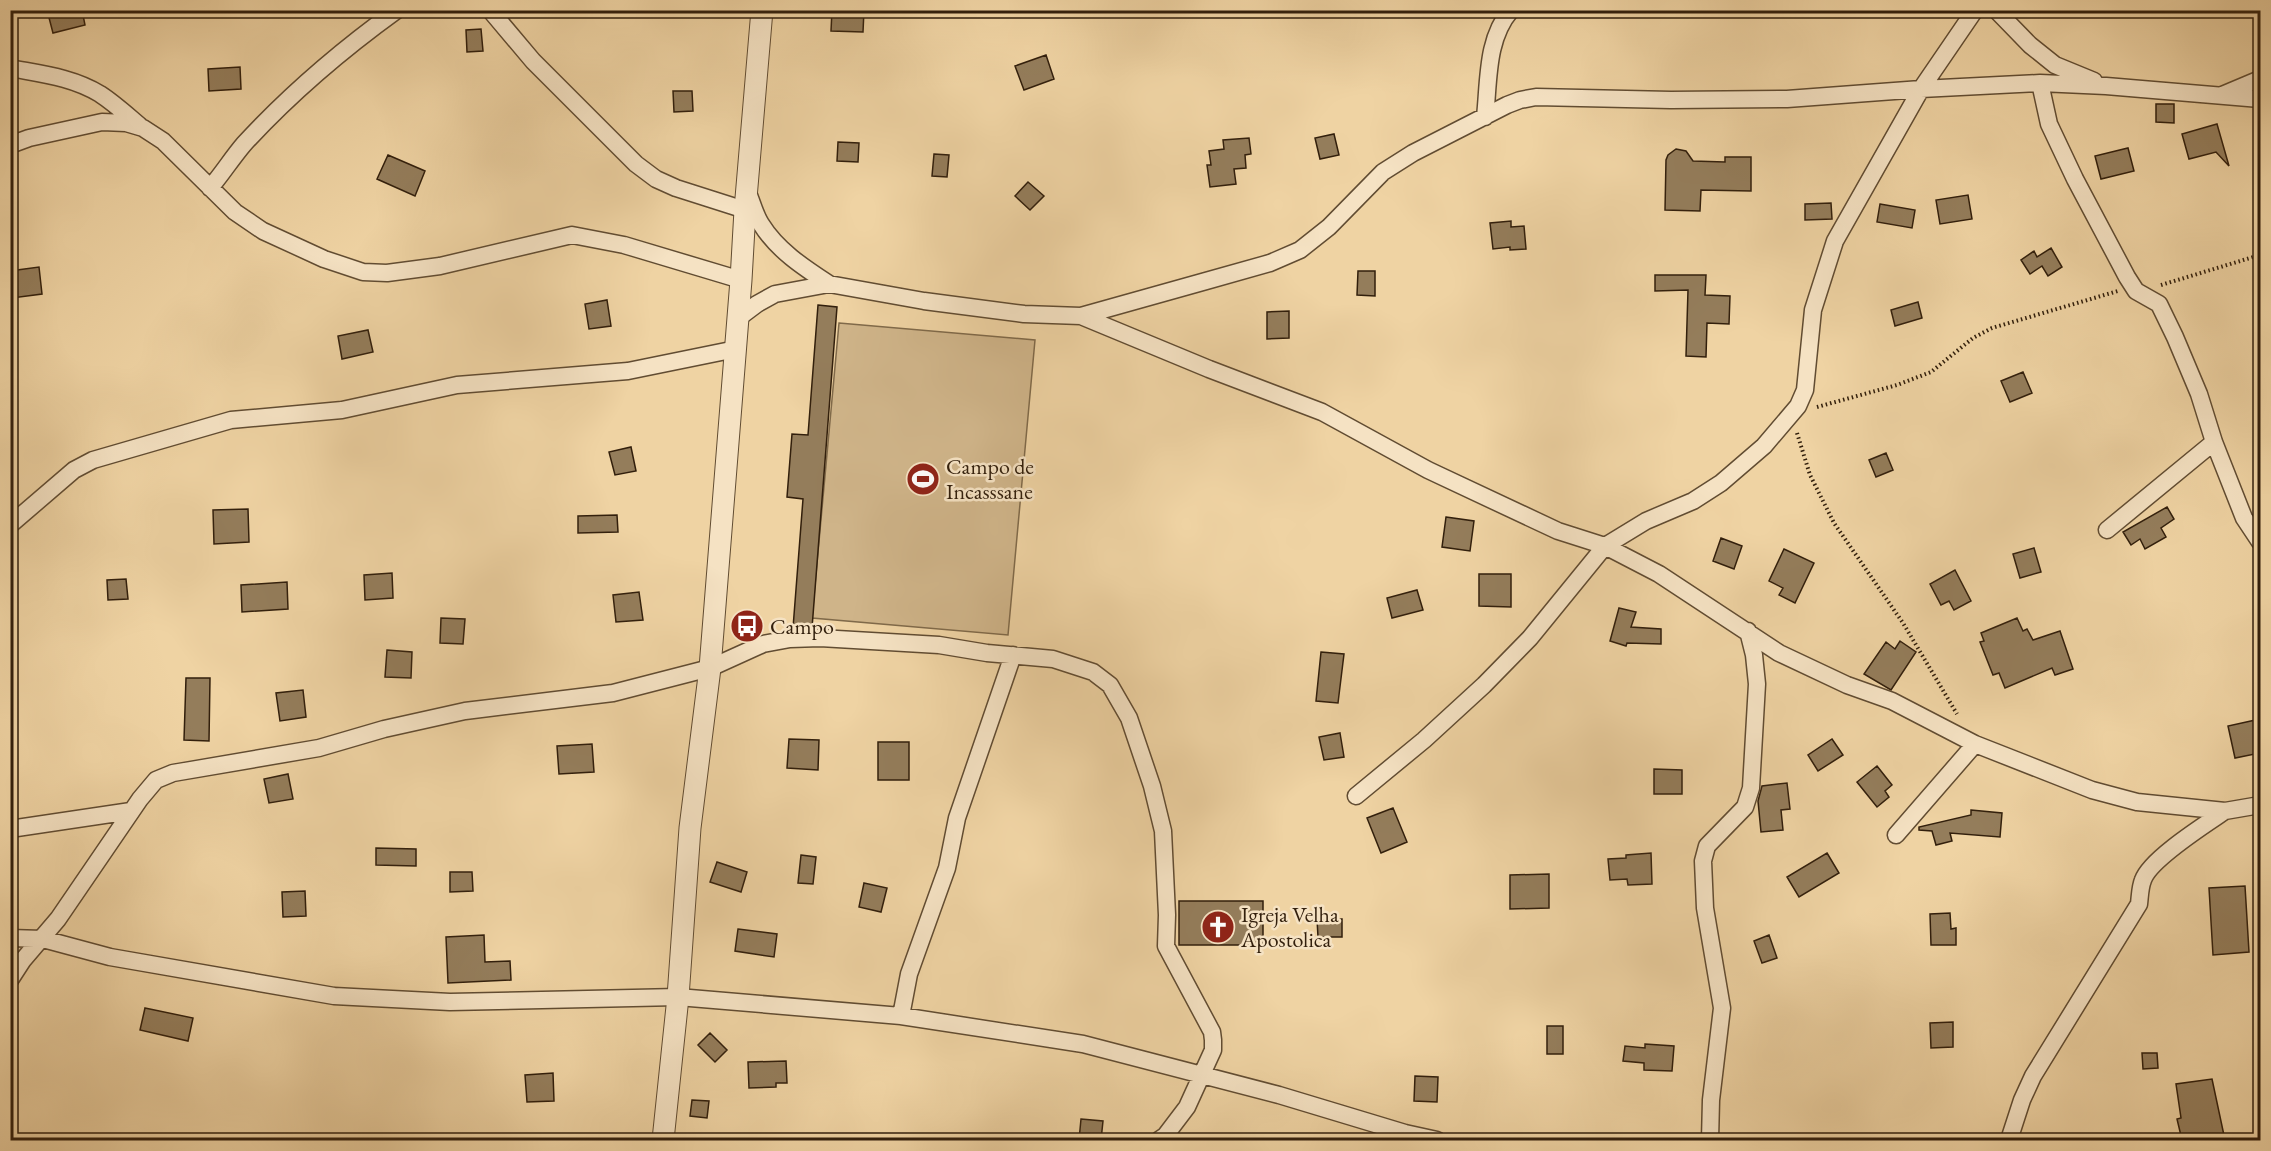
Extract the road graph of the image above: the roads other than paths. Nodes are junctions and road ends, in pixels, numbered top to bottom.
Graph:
1 (397, 10) edge
2 (490, 10) edge
3 (762, 10) edge
4 (1511, 10) edge
5 (1975, 10) edge
6 (1996, 10) edge
7 (10, 68) edge
8 (2260, 79) edge
9 (2040, 83) junction
10 (2106, 86) junction
11 (1921, 89) junction
12 (2220, 96) junction
13 (2260, 99) edge
14 (1485, 117) junction
15 (143, 128) junction
16 (10, 146) edge
17 (210, 188) junction
18 (746, 199) junction
19 (741, 280) junction
20 (829, 284) junction
21 (1081, 316) junction
22 (737, 319) junction
23 (736, 349) junction
24 (2214, 442) junction
25 (10, 525) edge
26 (2107, 530) dead end
27 (2260, 542) edge
28 (1605, 546) junction
29 (1748, 632) junction
30 (1013, 656) junction
31 (710, 668) junction
32 (1976, 744) junction
33 (1356, 796) dead end
34 (2260, 805) edge
35 (131, 811) junction
36 (2225, 811) junction
37 (10, 829) edge
38 (1896, 835) dead end
39 (10, 938) edge
40 (43, 939) junction
41 (10, 980) edge
42 (678, 998) junction
43 (901, 1017) junction
44 (1200, 1076) junction
45 (1405, 1137) edge
46 (663, 1140) edge
47 (1159, 1140) edge
48 (1437, 1140) edge
49 (1710, 1140) edge
50 (2009, 1140) edge

1 - 17 street
2 - 18 street
3 - 18 street
4 - 14 street
5 - 11 street
6 - 10 street
7 - 15 street
8 - 12 street
9 - 10 street
9 - 11 street
9 - 24 street
10 - 12 street
11 - 14 street
11 - 28 street
12 - 13 street
14 - 21 street
15 - 16 street
15 - 17 street
17 - 19 street
18 - 19 street
18 - 20 street
19 - 22 street
20 - 21 street
20 - 22 street
21 - 28 street
22 - 23 street
23 - 25 street
23 - 31 street
24 - 26 street
24 - 27 street
28 - 29 street
28 - 33 street
29 - 32 street
29 - 49 street
30 - 31 street
30 - 43 street
30 - 44 street
31 - 35 street
31 - 42 street
32 - 36 street
32 - 38 street
34 - 36 street
35 - 37 street
35 - 40 street
36 - 50 street
39 - 40 street
40 - 41 street
40 - 42 street
42 - 43 street
42 - 46 street
43 - 44 street
44 - 45 street
44 - 47 street
45 - 48 street

